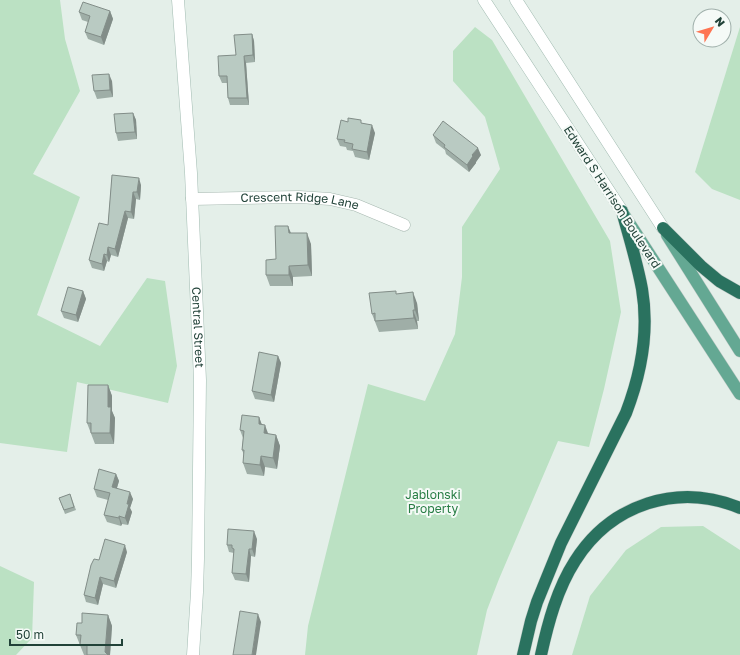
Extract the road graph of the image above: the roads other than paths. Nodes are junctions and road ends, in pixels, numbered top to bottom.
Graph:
1 (178, 0) edge
2 (484, 0) edge
3 (516, 0) edge
4 (192, 199) junction
5 (622, 211) junction
6 (404, 225) dead end
7 (662, 228) junction
8 (740, 293) edge
9 (740, 351) edge
10 (740, 394) edge
11 (740, 508) edge
12 (193, 655) edge
13 (523, 655) edge
14 (541, 655) edge

1 - 4 street, Central Street
2 - 5 street, Edward S Harrison Boulevard
3 - 7 street, Edward S Harrison Boulevard
4 - 6 street, Crescent Ridge Lane
4 - 12 street, Central Street
5 - 10 main road, Edward S Harrison Boulevard
5 - 13 highway
7 - 8 highway
7 - 9 main road, Edward S Harrison Boulevard
11 - 14 highway

